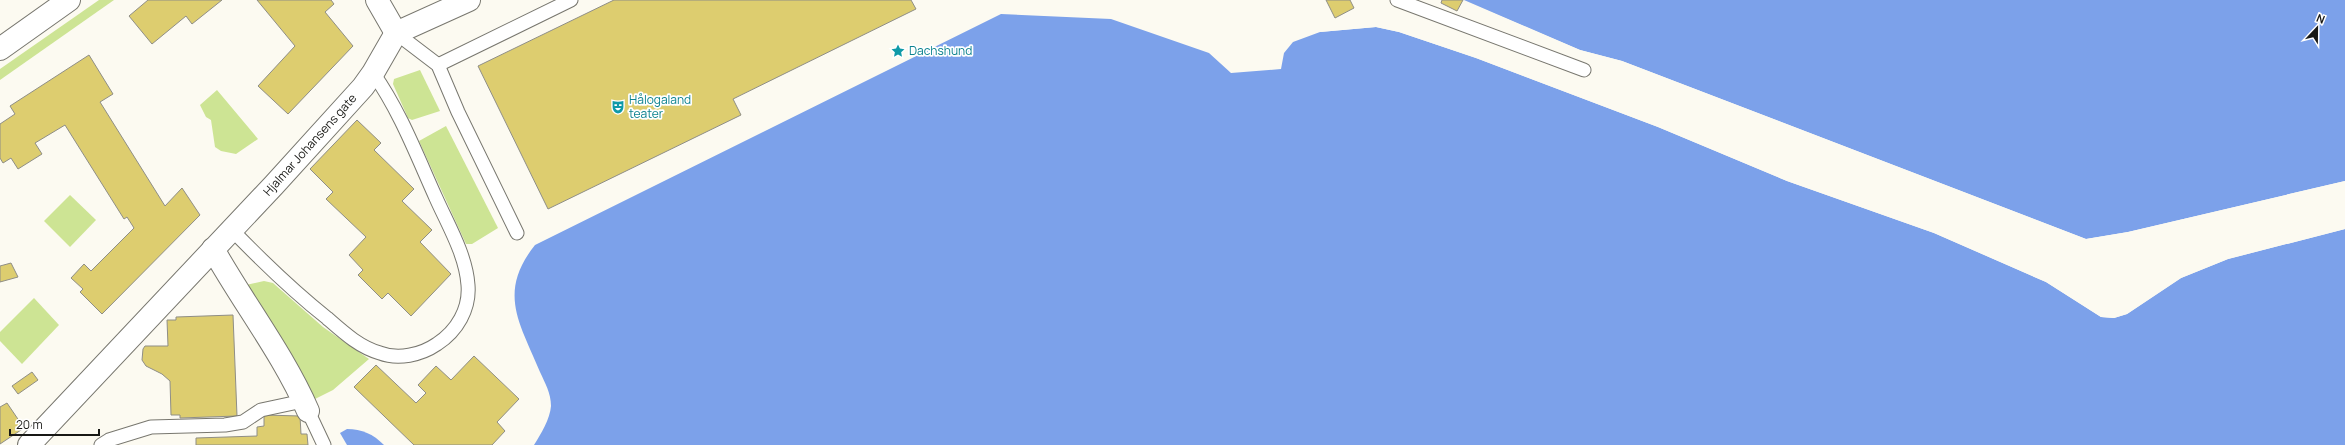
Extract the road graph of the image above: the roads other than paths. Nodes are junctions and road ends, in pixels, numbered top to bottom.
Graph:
1 (69, 0) edge
2 (376, 0) edge
3 (469, 0) edge
4 (571, 0) edge
5 (1397, 0) edge
6 (396, 33) junction
7 (0, 49) edge
8 (438, 65) junction
9 (1584, 70) dead end
10 (373, 73) junction
11 (232, 230) junction
12 (517, 233) dead end
13 (213, 249) junction
14 (306, 406) junction
15 (30, 445) edge
16 (101, 445) edge
17 (324, 445) edge

1 - 7 street
2 - 6 street
3 - 6 street
4 - 8 lane
5 - 9 lane
6 - 8 lane
6 - 10 street, Hjalmar Johansens gate
8 - 12 lane
10 - 11 street, Hjalmar Johansens gate
10 - 11 lane
11 - 13 street, Hjalmar Johansens gate
13 - 14 street
13 - 15 street, Hjalmar Johansens gate
14 - 16 lane
14 - 17 lane

